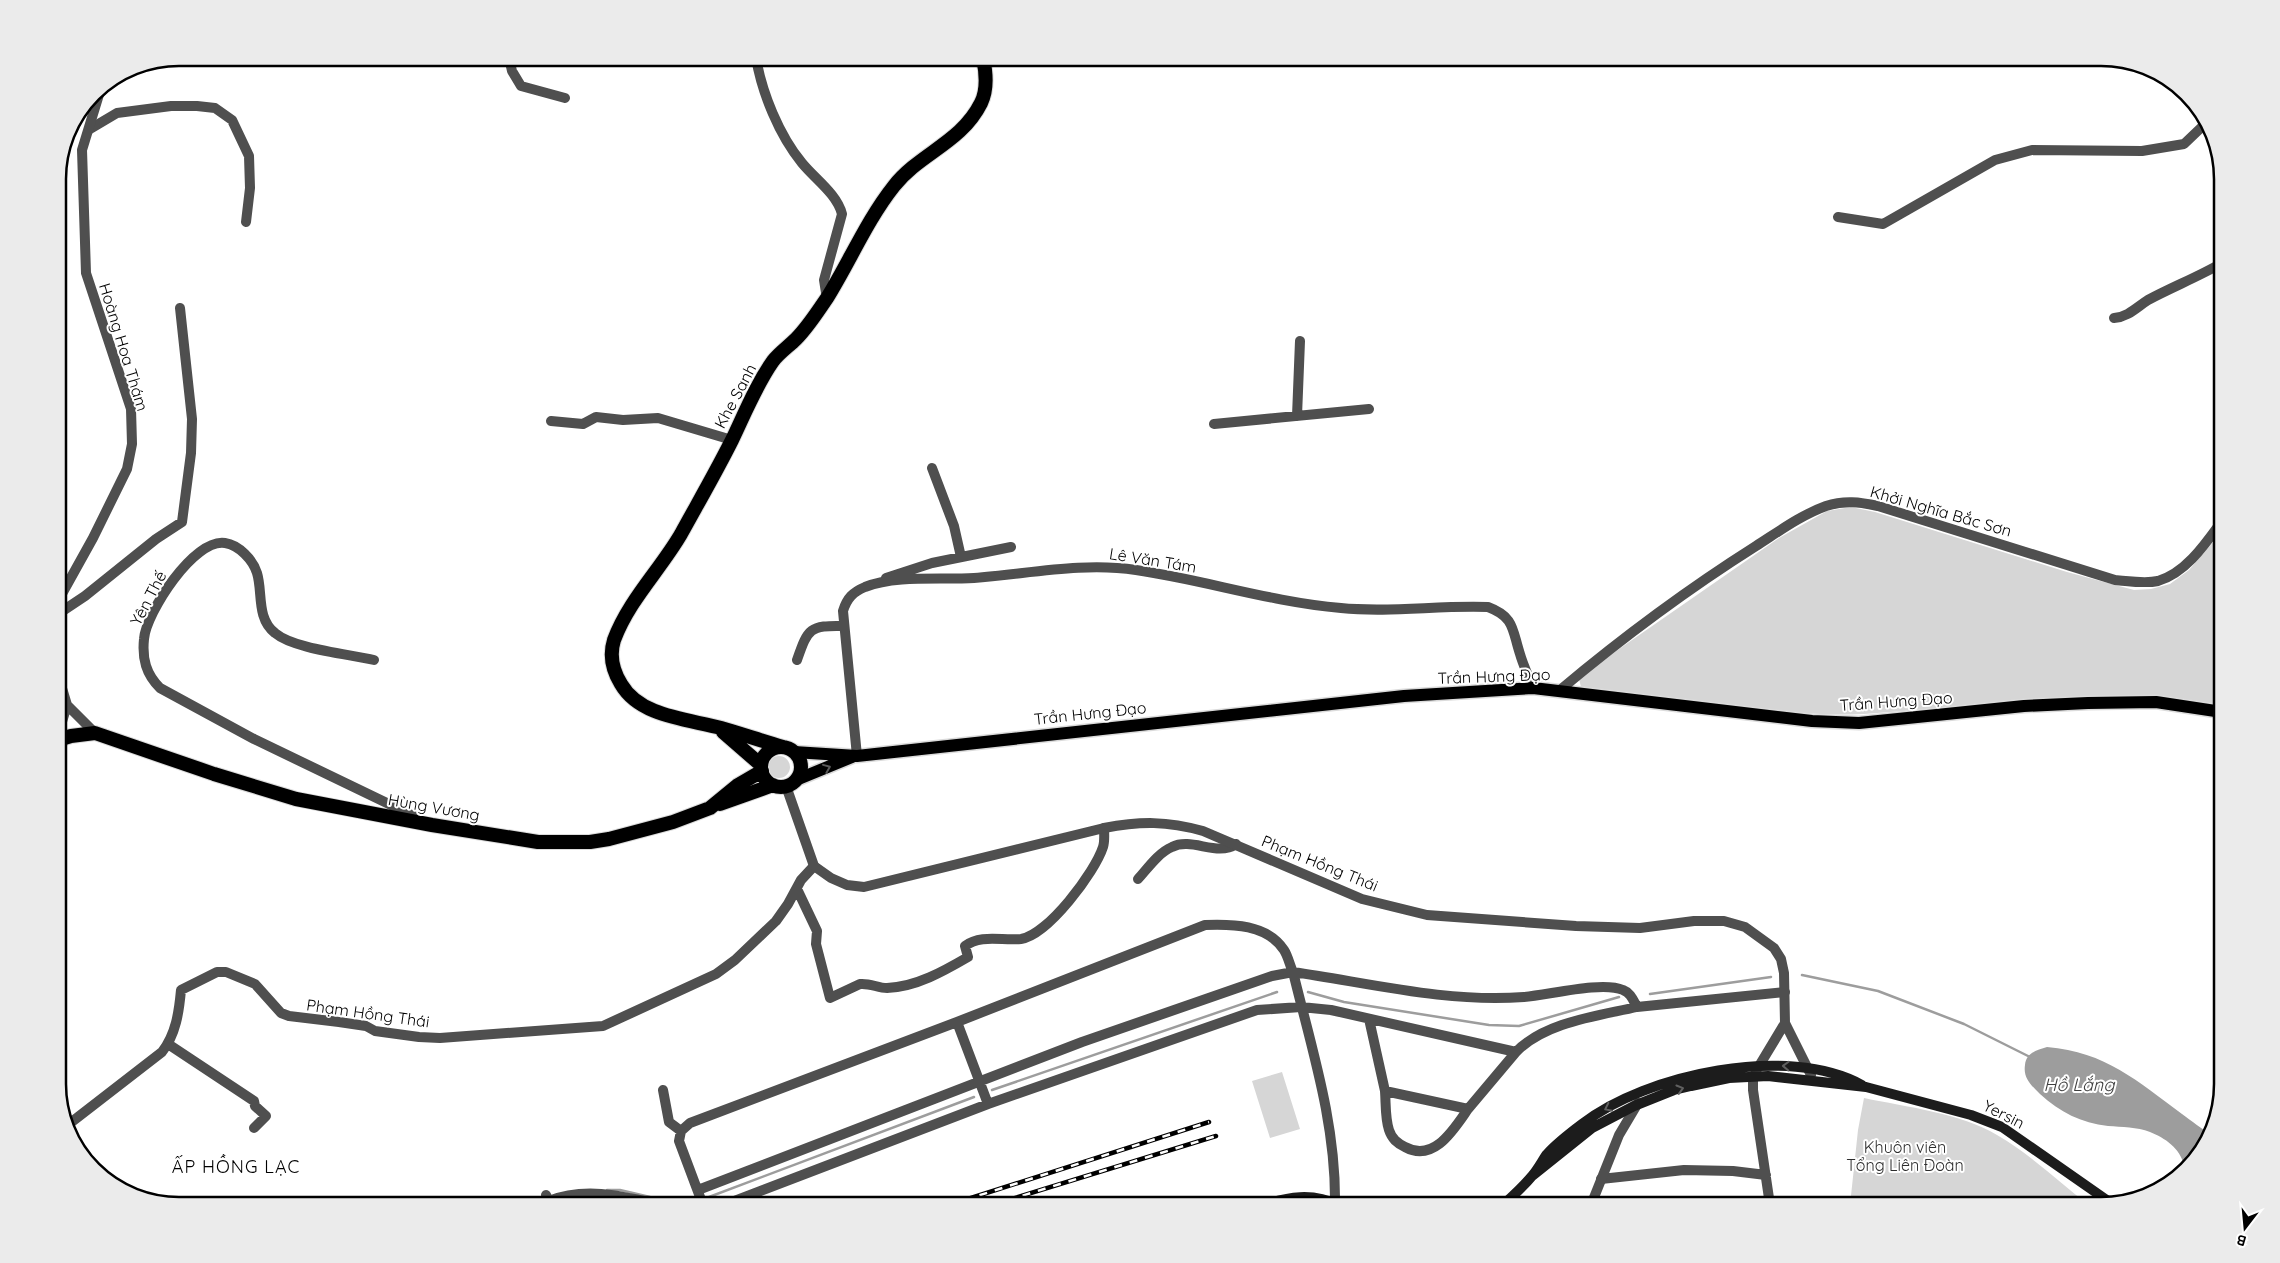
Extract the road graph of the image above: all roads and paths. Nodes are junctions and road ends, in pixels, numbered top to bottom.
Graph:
1 (511, 66) edge
2 (758, 66) edge
3 (984, 66) edge
4 (565, 98) dead end
5 (97, 102) edge
6 (2201, 128) edge
7 (90, 129) junction
8 (1838, 216) dead end
9 (246, 222) dead end
10 (2214, 268) edge
11 (826, 299) junction
12 (180, 308) dead end
13 (2114, 318) dead end
14 (1300, 341) dead end
15 (1369, 410) dead end
16 (1297, 416) junction
17 (551, 421) dead end
18 (1214, 424) dead end
19 (732, 440) junction
20 (932, 468) dead end
21 (2214, 533) edge
22 (1011, 547) dead end
23 (961, 557) junction
24 (66, 587) edge
25 (867, 587) junction
26 (66, 609) edge
27 (844, 626) junction
28 (374, 660) dead end
29 (797, 660) dead end
30 (1533, 688) junction
31 (1560, 690) junction
32 (66, 705) edge
33 (2214, 711) edge
34 (719, 728) junction
35 (95, 733) junction
36 (66, 737) edge
37 (789, 750) junction
38 (857, 756) junction
39 (761, 768) junction
40 (785, 784) junction
41 (710, 808) junction
42 (432, 825) junction
43 (1104, 828) junction
44 (1236, 844) junction
45 (814, 866) junction
46 (1138, 879) dead end
47 (797, 889) junction
48 (1293, 972) junction
49 (1785, 992) junction
50 (1301, 1007) junction
51 (1637, 1007) junction
52 (1370, 1019) junction
53 (957, 1022) junction
54 (1785, 1023) junction
55 (168, 1044) junction
56 (1516, 1052) junction
57 (1760, 1066) junction
58 (1807, 1067) junction
59 (1753, 1076) junction
60 (1814, 1080) junction
61 (981, 1083) junction
62 (1866, 1087) junction
63 (1652, 1088) junction
64 (663, 1090) dead end
65 (1385, 1092) junction
66 (988, 1104) junction
67 (1634, 1106) junction
68 (1468, 1110) junction
69 (72, 1121) edge
70 (254, 1128) dead end
71 (681, 1131) junction
72 (1766, 1175) junction
73 (1532, 1176) junction
74 (1601, 1179) junction
75 (698, 1190) junction
76 (547, 1197) dead end
77 (629, 1197) edge
78 (699, 1197) edge
79 (747, 1197) edge
80 (1336, 1197) edge
81 (1512, 1197) edge
82 (1594, 1197) edge
83 (1769, 1197) edge
84 (2102, 1197) edge

1 - 4 street
2 - 11 street
3 - 11 highway, Khe Sanh
5 - 7 street, Hoàng Hoa Thám
6 - 8 street
7 - 9 street
7 - 24 street, Hoàng Hoa Thám
10 - 13 street
11 - 19 highway, Khe Sanh
12 - 26 street, Yên Thế
14 - 16 street
15 - 16 street
16 - 18 street
17 - 19 street
19 - 34 highway, Khe Sanh
20 - 23 street
21 - 31 street, Khởi Nghĩa Bắc Sơn
22 - 23 street
23 - 25 street
25 - 27 street, Lê Văn Tám
25 - 30 street, Lê Văn Tám
27 - 29 street
27 - 38 street, Lê Văn Tám
28 - 42 street, Yên Thế
30 - 31 main road, Trần Hưng Đạo
30 - 38 main road, Trần Hưng Đạo
31 - 33 main road, Trần Hưng Đạo
32 - 35 street
34 - 37 highway, Khe Sanh
34 - 39 highway, Khe Sanh
35 - 36 highway
35 - 42 highway, Hùng Vương
37 - 38 main road, Trần Hưng Đạo
37 - 39 highway
37 - 40 highway
40 -> 38 main road, Trần Hưng Đạo
39 - 40 highway
39 - 41 highway, Hùng Vương
40 - 41 highway
40 - 45 street
41 - 42 highway, Hùng Vương
43 - 44 street, Phạm Hồng Thái
43 - 45 street, Phạm Hồng Thái
43 - 47 street
44 - 46 street
44 - 49 street, Phạm Hồng Thái
45 - 47 street, Phạm Hồng Thái
47 - 55 street, Phạm Hồng Thái
48 - 50 street
48 - 51 street
48 - 53 street
48 - 61 street
49 - 51 street
49 - 54 street, Phạm Hồng Thái
50 - 52 street
50 - 66 street
50 - 80 street
51 - 56 street
52 - 56 street
52 - 65 street
53 - 61 street
53 - 71 street
54 - 57 street
54 - 58 street
55 - 69 street, Phạm Hồng Thái
55 - 70 street
56 - 68 street
58 -> 57 main road, Yersin
57 - 59 street
57 - 63 main road, Yersin
58 - 60 street
58 - 62 main road, Yersin
59 - 60 main road, Yersin
67 -> 59 main road, Yersin
59 - 72 street
60 - 62 main road, Yersin
61 - 66 street
61 - 75 street
62 - 84 main road, Yersin
63 - 67 street, Yersin
63 -> 73 main road
64 - 71 street
65 - 68 street
65 - 68 street
66 - 79 street
67 - 73 main road
67 - 74 street, Yersin
71 - 75 street
72 - 74 street
72 - 83 street
73 - 81 main road
74 - 82 street, Yersin
75 - 78 street
76 - 77 street

